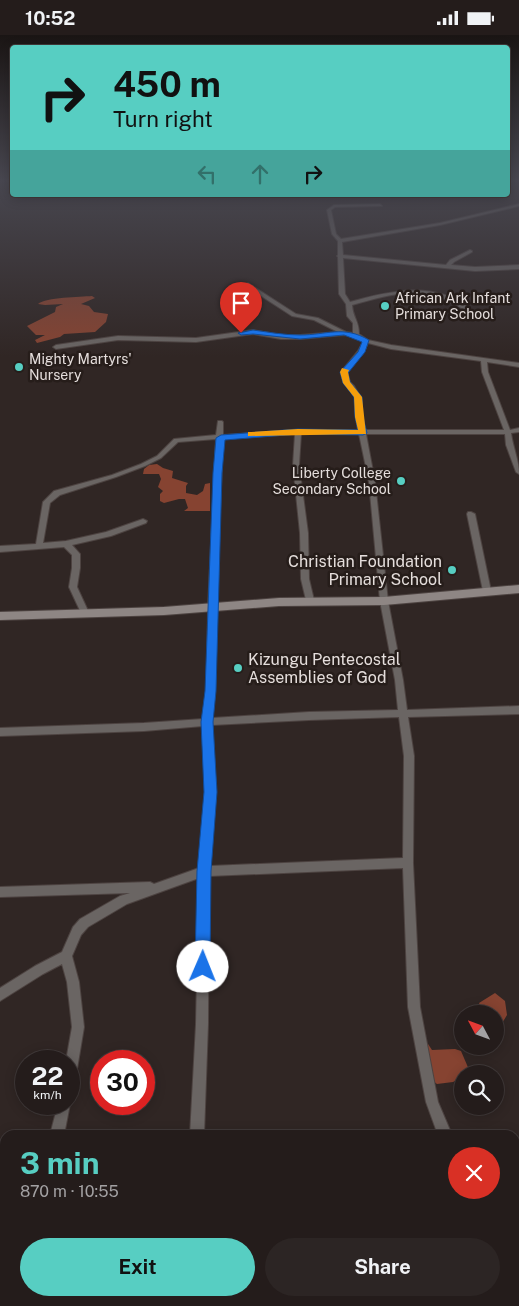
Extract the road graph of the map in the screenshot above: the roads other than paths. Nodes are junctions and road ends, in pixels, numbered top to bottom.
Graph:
1 (337, 238) edge
2 (356, 238) edge
3 (340, 241) junction
4 (470, 251) dead end
5 (339, 257) junction
6 (448, 266) junction
7 (519, 267) edge
8 (248, 285) dead end
9 (349, 304) junction
10 (467, 309) dead end
11 (344, 333) junction
12 (356, 335) junction
13 (366, 341) junction
14 (56, 347) dead end
15 (484, 360) junction
16 (519, 365) edge
17 (220, 422) dead end
18 (519, 430) edge
19 (298, 432) junction
20 (363, 433) junction
21 (508, 433) junction
22 (221, 438) junction
23 (519, 472) edge
24 (471, 514) dead end
25 (143, 521) dead end
26 (66, 544) junction
27 (39, 546) junction
28 (0, 549) edge
29 (519, 589) edge
30 (487, 591) junction
31 (310, 601) junction
32 (384, 601) junction
33 (212, 607) junction
34 (85, 613) junction
35 (0, 616) edge
36 (519, 710) edge
37 (403, 713) junction
38 (207, 722) junction
39 (0, 732) edge
40 (408, 863) junction
41 (204, 871) junction
42 (155, 887) junction
43 (0, 892) edge
44 (66, 956) junction
45 (0, 995) edge
46 (74, 1050) edge
47 (62, 1115) edge
48 (58, 1130) edge
49 (197, 1130) edge
50 (443, 1130) edge

1 - 3 street
2 - 3 street
3 - 5 street
4 - 6 street
5 - 6 street
5 - 9 street
6 - 7 street
8 - 11 street
9 - 10 street
9 - 12 street
11 - 12 street
11 - 14 street
12 - 13 street
13 - 15 street
13 - 20 street
15 - 16 street
15 - 21 street
17 - 22 street
18 - 21 street
19 - 20 street
19 - 22 street
19 - 31 street
20 - 21 street
20 - 32 street
21 - 23 street
22 - 27 street
22 - 33 street
24 - 30 street
25 - 26 street
26 - 27 street
26 - 34 street
27 - 28 street
29 - 30 street
30 - 32 street
31 - 32 street
31 - 33 street
32 - 37 street
33 - 34 street
33 - 38 street
34 - 35 street
36 - 37 street
37 - 38 street
37 - 40 street
38 - 39 street
38 - 41 street
40 - 41 street
40 - 50 street
41 - 42 street
41 - 49 street
42 - 43 street
42 - 44 street
44 - 45 street
44 - 46 street
47 - 48 street

